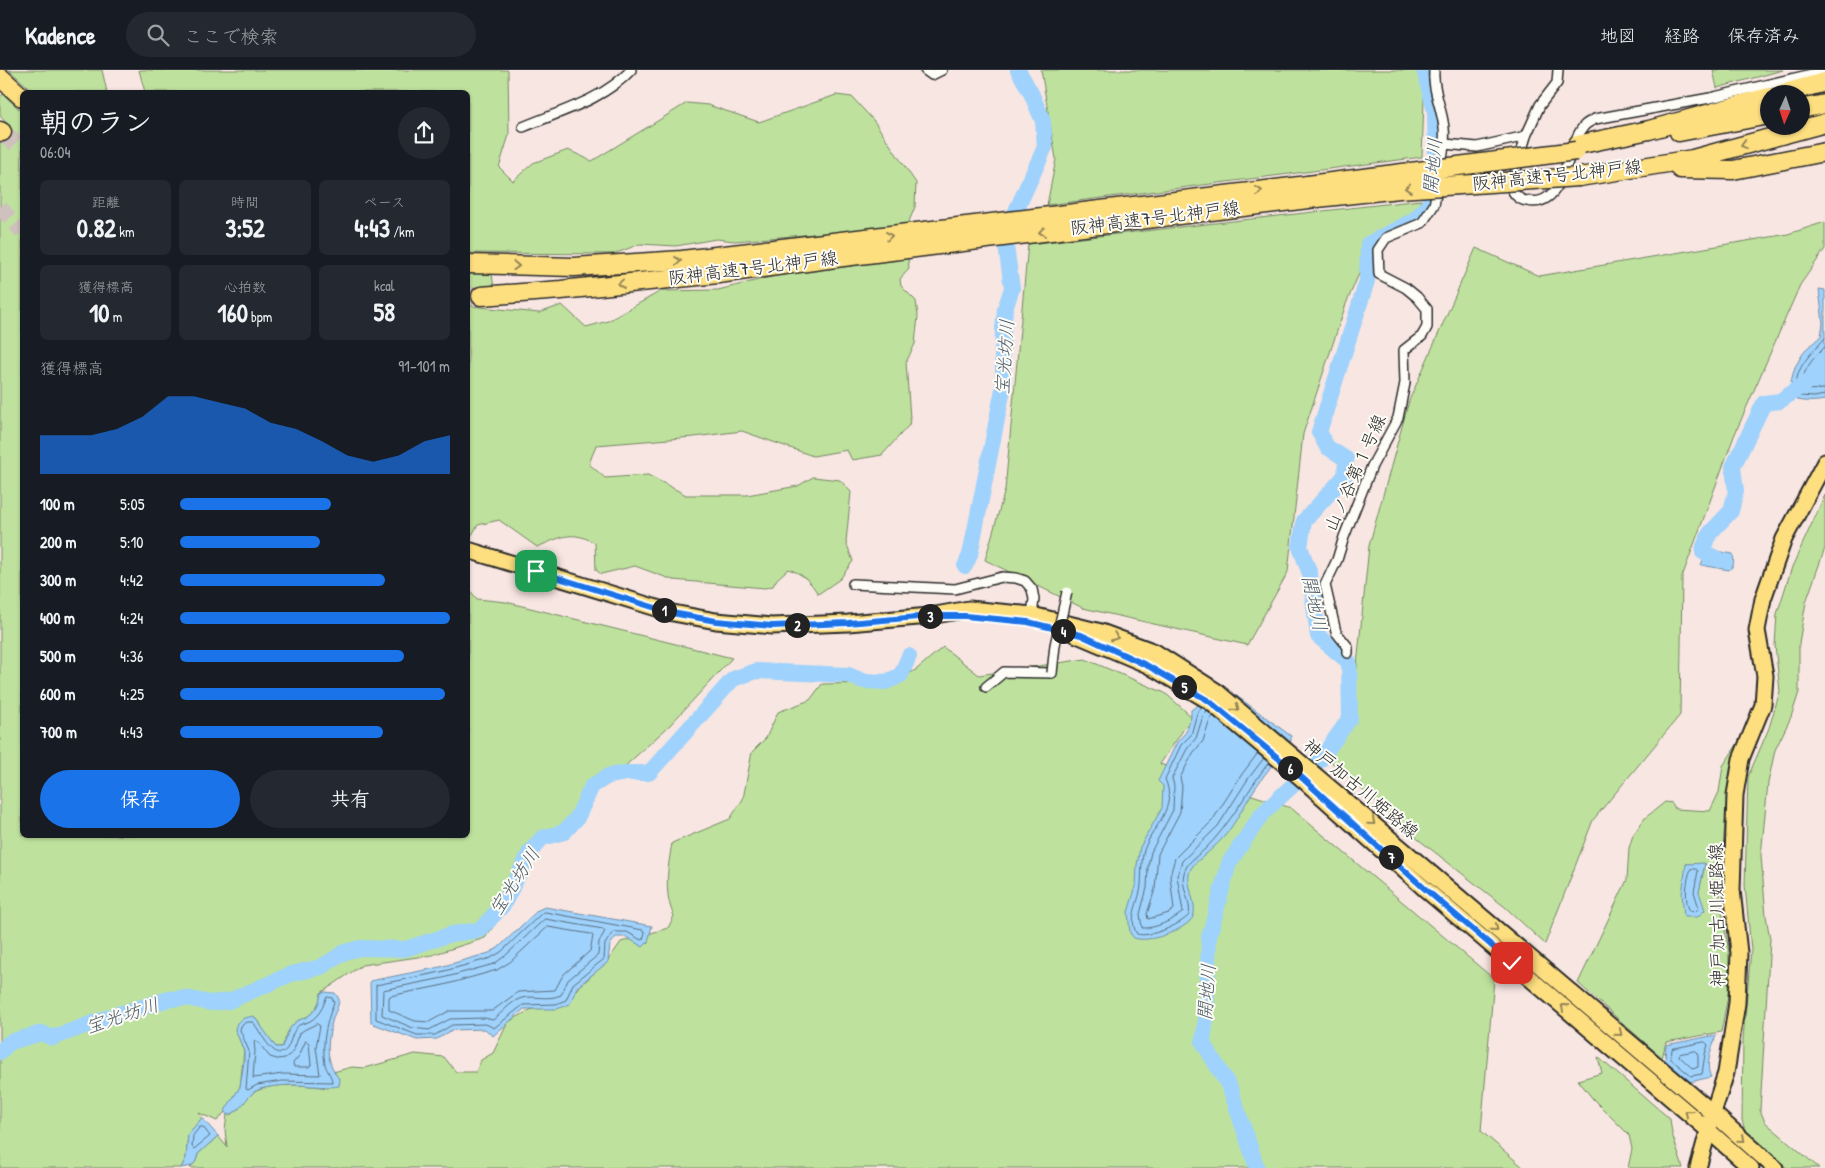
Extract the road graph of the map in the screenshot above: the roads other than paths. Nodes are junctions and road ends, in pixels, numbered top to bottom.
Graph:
1 (631, 70) edge
2 (942, 70) edge
3 (1434, 70) edge
4 (1558, 70) edge
5 (1825, 70) edge
6 (928, 73) edge
7 (0, 77) edge
8 (1825, 82) edge
9 (1810, 86) edge
10 (20, 96) edge
11 (1760, 99) edge
12 (1825, 104) edge
13 (1810, 107) edge
14 (1760, 117) edge
15 (1825, 123) edge
16 (523, 126) dead end
17 (1526, 136) junction
18 (1444, 144) junction
19 (1576, 148) junction
20 (1825, 152) edge
21 (1638, 168) junction
22 (1308, 192) junction
23 (842, 249) junction
24 (470, 264) edge
25 (481, 296) tunnel mouth
26 (1825, 462) edge
27 (470, 551) edge
28 (853, 584) dead end
29 (1067, 592) dead end
30 (1032, 615) junction
31 (930, 616) junction
32 (1348, 653) dead end
33 (1193, 684) junction
34 (986, 687) dead end
35 (1330, 795) junction
36 (1713, 1113) junction
37 (1708, 1130) junction
38 (1698, 1168) edge
39 (1751, 1168) edge
40 (1775, 1168) edge

1 - 16 street
2 - 6 street
3 - 18 street
4 - 17 street
5 - 17 street
7 - 10 highway
8 - 9 highway
11 - 19 highway
12 - 13 highway
14 - 19 highway, 阪神高速7号北神戸線
15 -> 21 highway, 阪神高速7号北神戸線
17 - 18 street
18 - 32 street, 山ノ谷第１号線
19 - 22 highway, 阪神高速7号北神戸線, bridge
20 - 21 highway
21 -> 22 highway, 阪神高速7号北神戸線, bridge
22 - 23 highway, 阪神高速7号北神戸線
24 -> 23 highway, 阪神高速7号北神戸線
23 -> 25 highway, 阪神高速7号北神戸線
26 - 36 main road, 神戸加古川姫路線
27 - 31 main road, 神戸加古川姫路線
28 - 30 street
29 - 34 street, bridge
30 - 31 main road, 神戸加古川姫路線
30 -> 33 main road, 神戸加古川姫路線
31 - 33 main road, 神戸加古川姫路線
33 - 35 main road, 神戸加古川姫路線
35 -> 36 main road, 神戸加古川姫路線
37 -> 35 main road, 神戸加古川姫路線
36 - 37 main road, 神戸加古川姫路線
36 -> 40 main road, 神戸加古川姫路線
37 - 38 main road, 神戸加古川姫路線
37 - 39 main road, 神戸加古川姫路線

